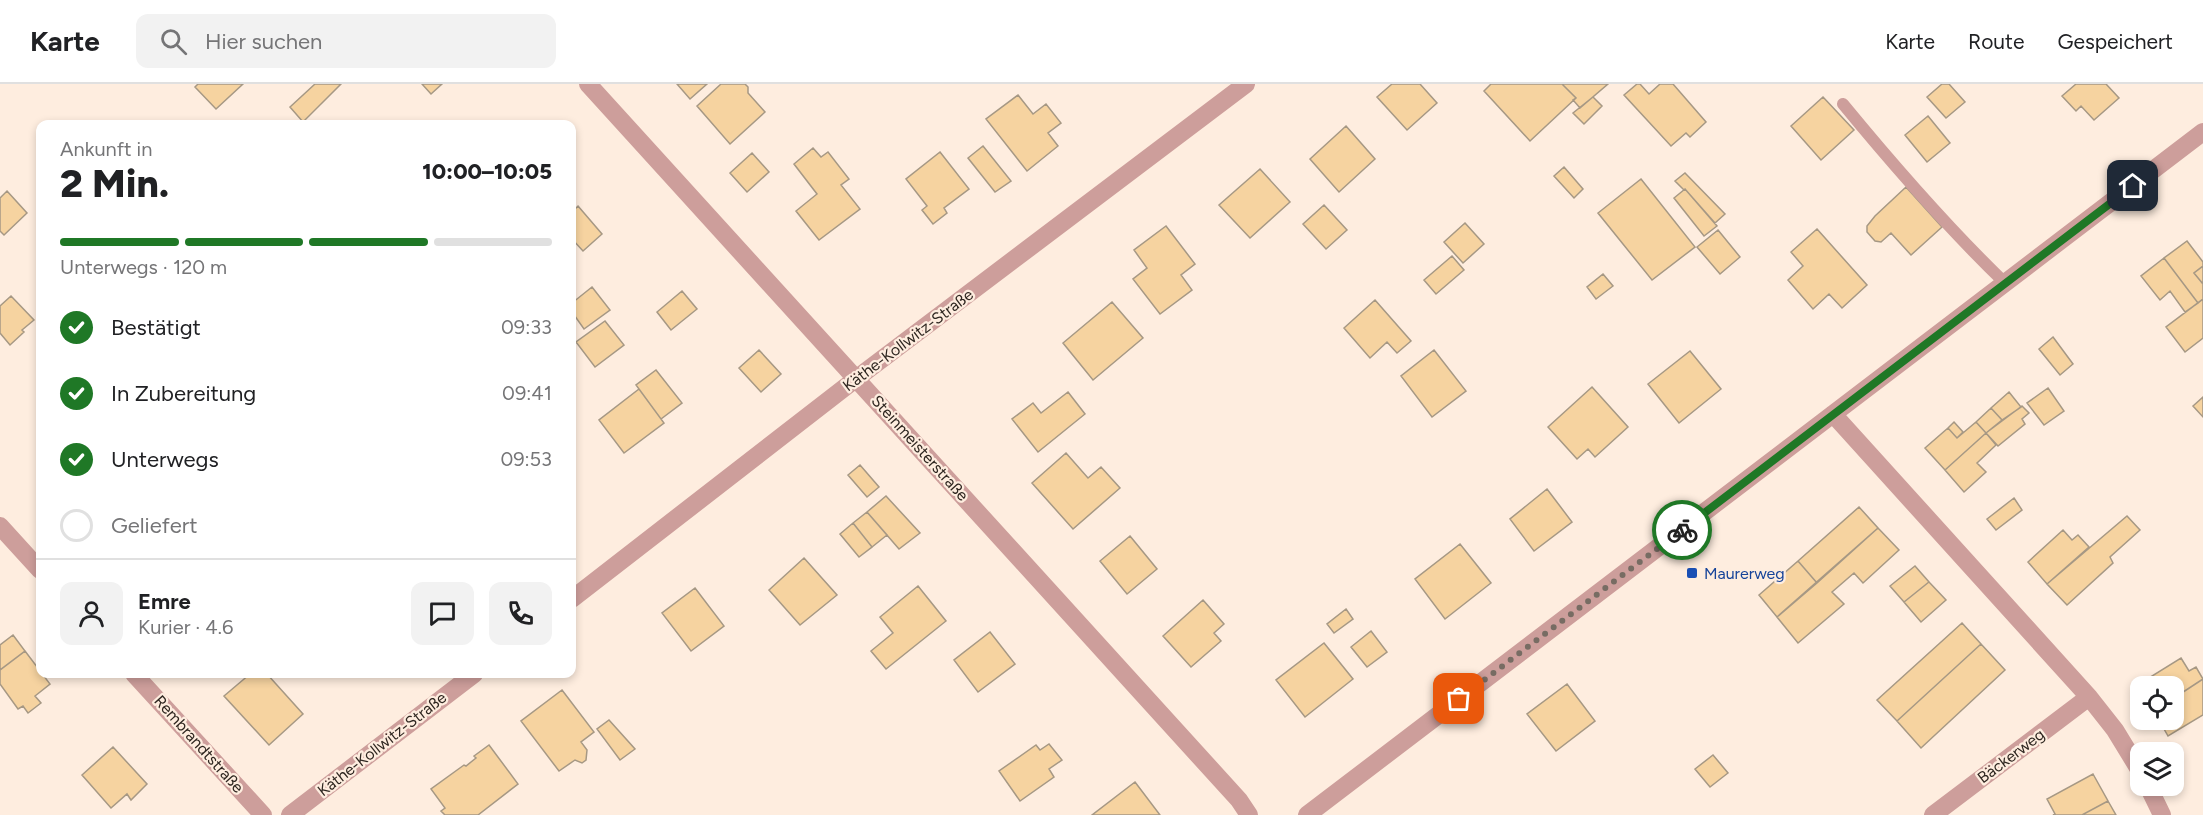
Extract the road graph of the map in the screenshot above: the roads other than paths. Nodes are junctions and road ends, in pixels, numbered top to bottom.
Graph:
1 (588, 84) edge
2 (1246, 84) edge
3 (1843, 105) dead end
4 (2203, 132) edge
5 (2004, 283) junction
6 (857, 378) junction
7 (1833, 414) junction
8 (0, 526) edge
9 (36, 566) edge
10 (576, 595) edge
11 (138, 678) edge
12 (469, 678) edge
13 (2089, 697) junction
14 (2130, 755) edge
15 (2153, 796) edge
16 (263, 815) edge
17 (290, 815) edge
18 (1249, 815) edge
19 (1307, 815) edge
20 (1933, 815) edge
21 (2162, 815) edge

1 - 6 street, Steinmeisterstraße
2 - 6 street, Käthe-Kollwitz-Straße
3 - 5 lane
4 - 5 street
5 - 7 street
6 - 10 street, Käthe-Kollwitz-Straße
6 - 18 street, Steinmeisterstraße
7 - 13 street
7 - 19 street
8 - 9 street
11 - 16 street, Rembrandtstraße
12 - 17 street, Käthe-Kollwitz-Straße
13 - 14 street
13 - 20 street, Bäckerweg
15 - 21 street

